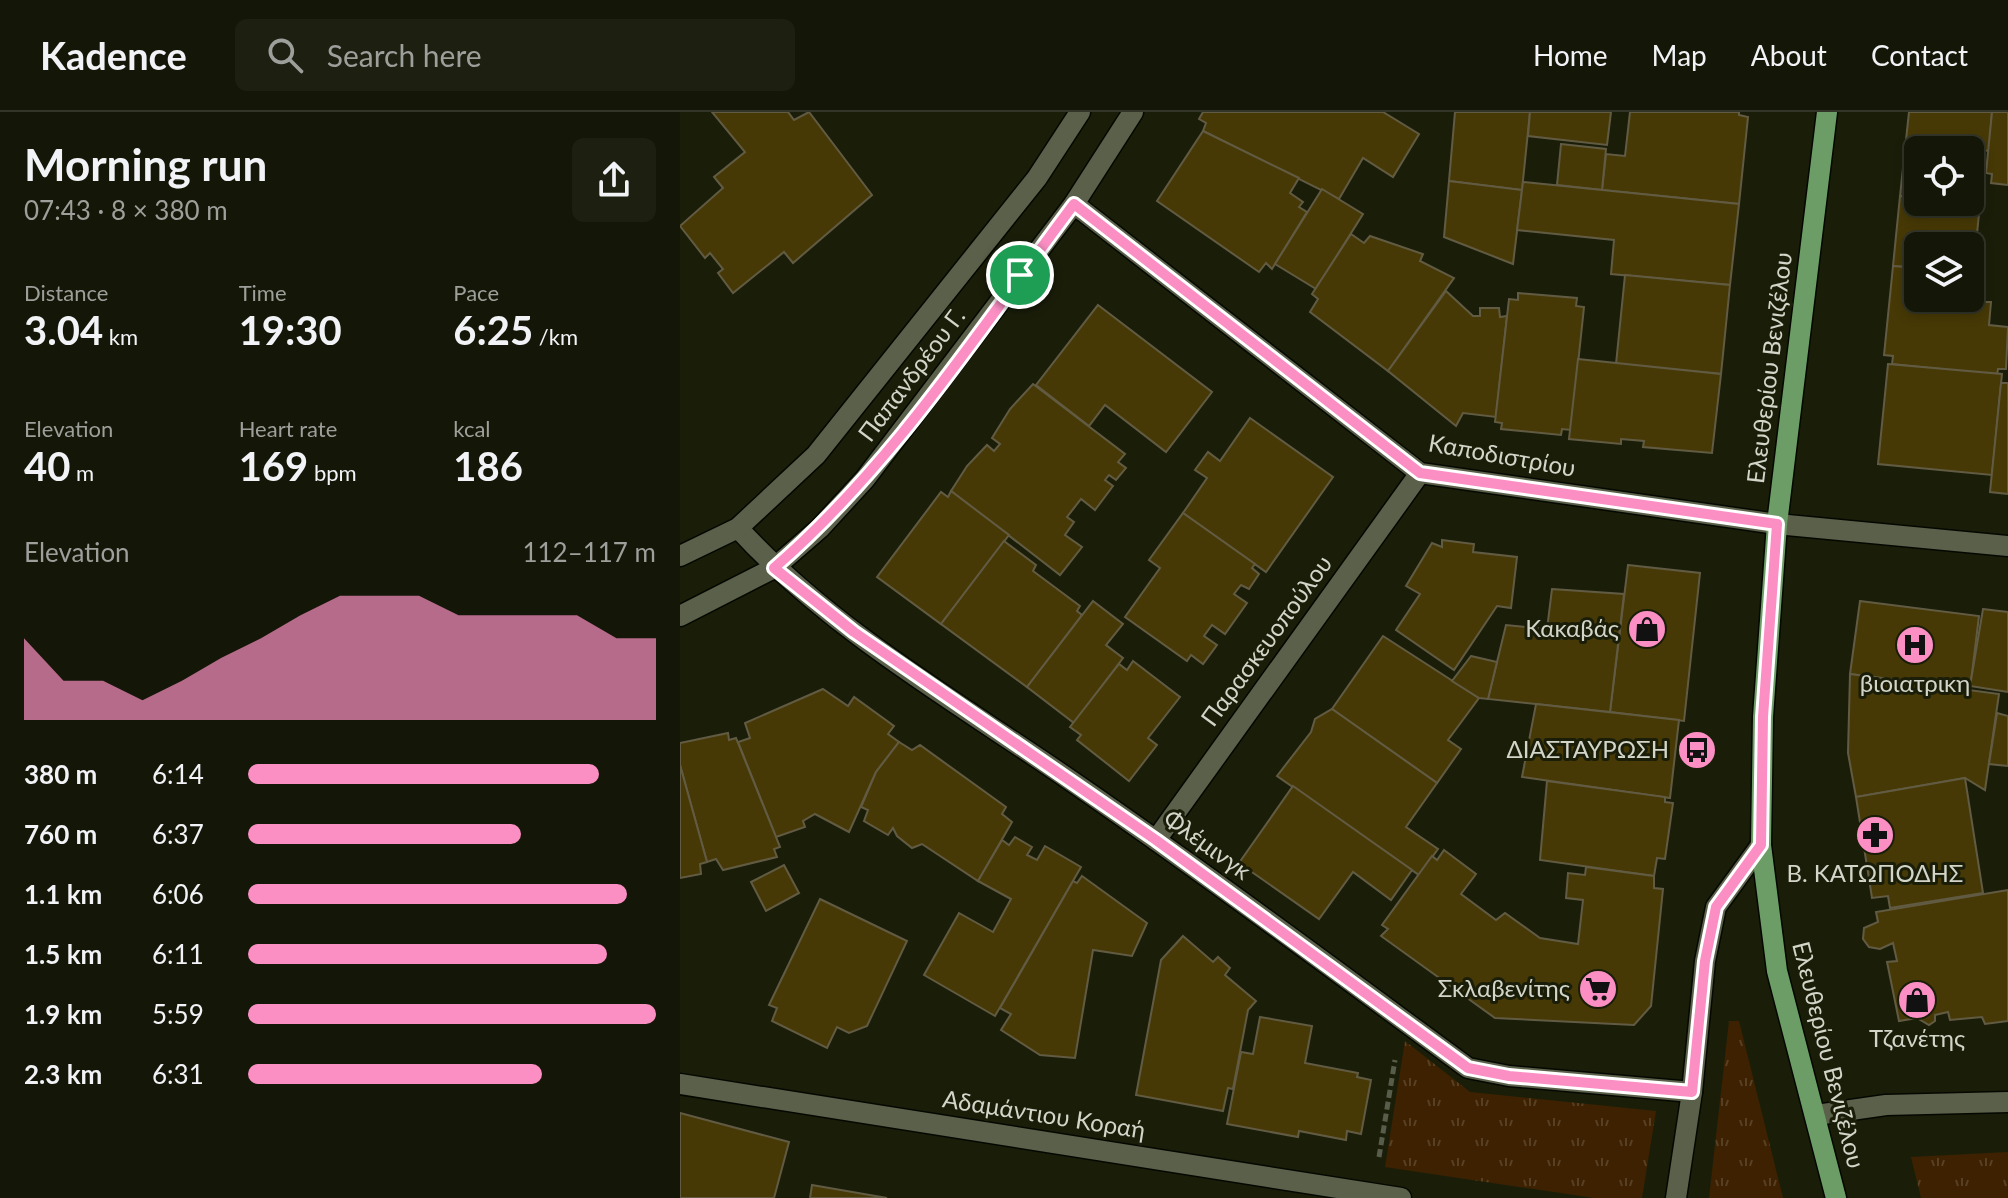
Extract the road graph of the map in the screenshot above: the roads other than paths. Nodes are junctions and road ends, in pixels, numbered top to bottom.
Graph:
1 (1080, 112) edge
2 (1133, 112) edge
3 (1827, 112) edge
4 (1074, 204) junction
5 (1420, 473) junction
6 (1777, 524) junction
7 (738, 528) junction
8 (2008, 546) edge
9 (680, 556) edge
10 (774, 568) junction
11 (680, 616) edge
12 (1156, 840) junction
13 (1761, 845) junction
14 (680, 1084) edge
15 (1692, 1092) junction
16 (2008, 1102) edge
17 (1816, 1115) junction
18 (1401, 1198) edge
19 (1676, 1198) edge
20 (1836, 1198) edge

1 - 7 street, Παπανδρέου Γ.
2 - 4 street, Παπανδρέου Γ.
3 - 6 main road, Ελευθερίου Βενιζέλου
4 - 5 street, Καποδιστρίου
4 - 10 street, Παπανδρέου Γ.
5 - 6 street, Καποδιστρίου
5 - 12 street, Παρασκευοπούλου
6 - 8 street, Καποδιστρίου
6 - 13 main road, Ελευθερίου Βενιζέλου
7 - 9 street, Παπανδρέου Γ.
7 - 10 street, Φλέμινγκ
10 - 11 street, Παπανδρέου Γ.
10 - 12 street, Φλέμινγκ
12 - 15 street, Φλέμινγκ
13 - 15 street
13 - 17 main road, Ελευθερίου Βενιζέλου
14 - 18 street, Αδαμάντιου Κοραή
15 - 19 street
16 - 17 street
17 - 20 main road, Ελευθερίου Βενιζέλου

